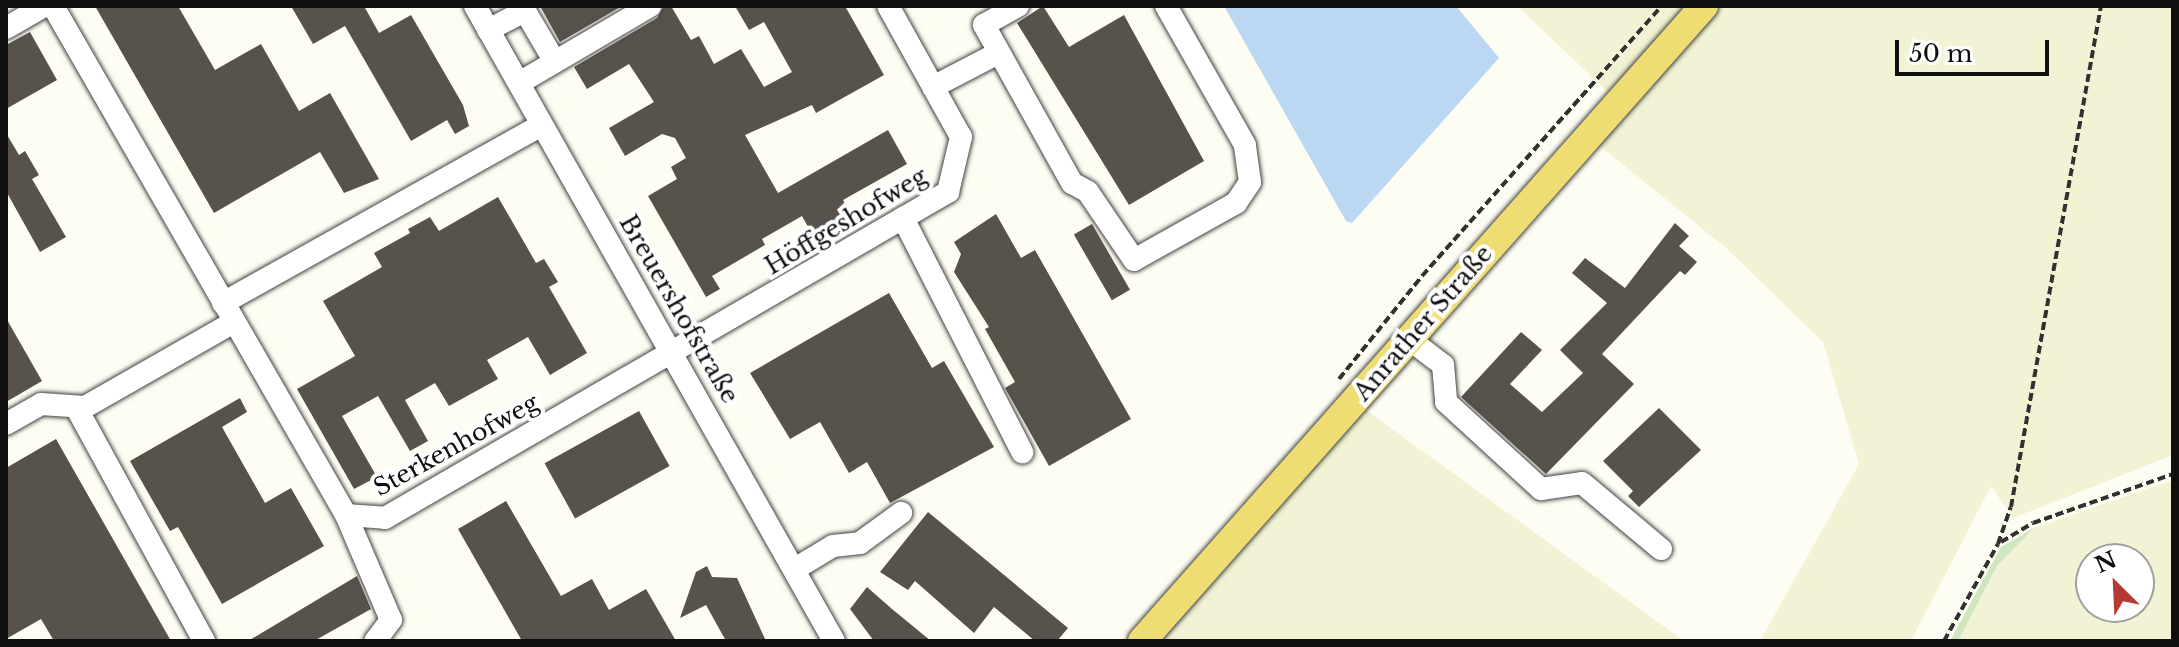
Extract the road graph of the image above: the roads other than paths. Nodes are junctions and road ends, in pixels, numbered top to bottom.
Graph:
1 (44, 6) edge
2 (53, 6) edge
3 (475, 6) edge
4 (650, 6) edge
5 (888, 6) edge
6 (1018, 6) edge
7 (1166, 6) edge
8 (1704, 6) edge
9 (6, 28) edge
10 (488, 30) junction
11 (998, 53) junction
12 (555, 62) junction
13 (519, 83) junction
14 (933, 87) junction
15 (542, 125) junction
16 (903, 218) junction
17 (228, 312) junction
18 (1409, 339) junction
19 (675, 351) junction
20 (76, 407) junction
21 (6, 424) edge
22 (1022, 452) dead end
23 (901, 513) dead end
24 (346, 515) junction
25 (1661, 549) dead end
26 (795, 569) junction
27 (204, 641) edge
28 (375, 641) edge
29 (834, 641) edge
30 (1142, 641) edge

1 - 9 street
2 - 17 street
3 - 10 street, Breuershofstraße
4 - 12 street
5 - 14 street, Höffgeshofweg
6 - 11 street
7 - 11 street
8 - 18 main road, Anrather Straße
10 - 12 street
10 - 13 street, Breuershofstraße
11 - 14 street
12 - 13 street
13 - 15 street, Breuershofstraße
14 - 16 street, Höffgeshofweg
15 - 17 street
15 - 19 street, Breuershofstraße
16 - 19 street, Höffgeshofweg
16 - 22 street
17 - 20 street
17 - 24 street
18 - 25 street
18 - 30 main road, Anrather Straße
19 - 24 street, Sterkenhofweg
19 - 26 street, Breuershofstraße
20 - 21 street
20 - 27 street
23 - 26 street
24 - 28 street
26 - 29 street, Breuershofstraße

